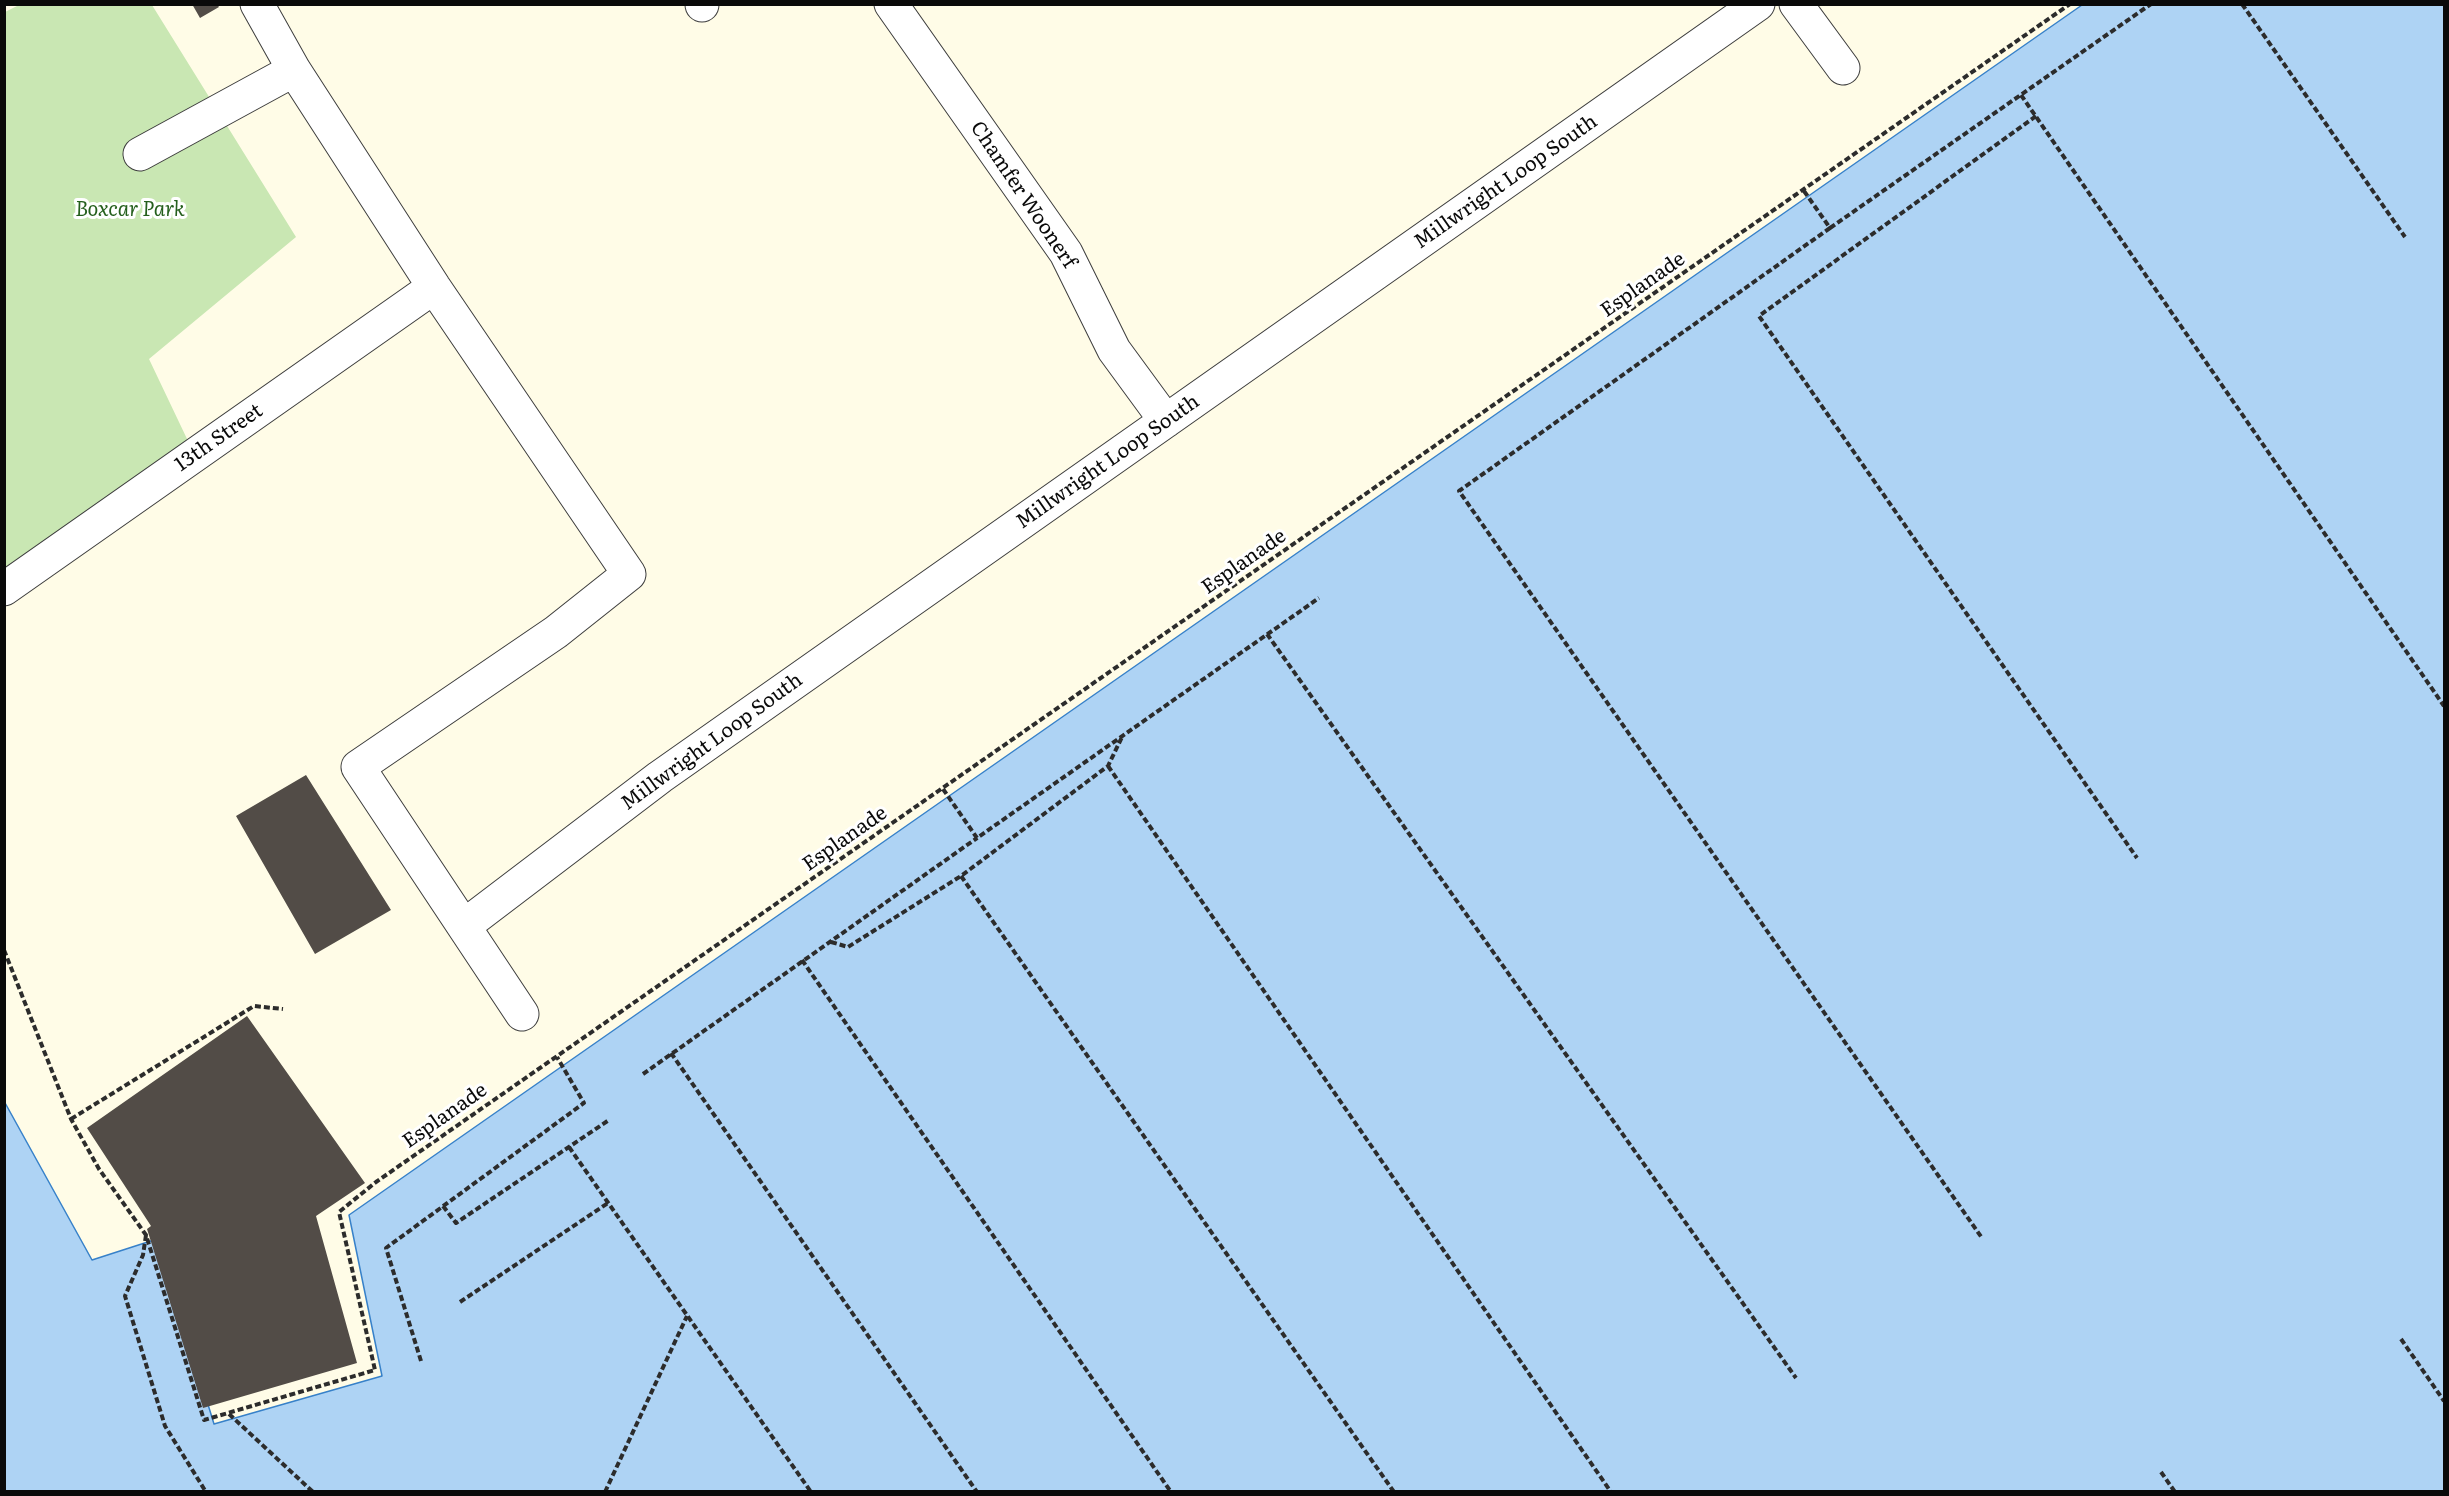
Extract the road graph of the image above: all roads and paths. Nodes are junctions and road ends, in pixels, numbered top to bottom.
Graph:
1 (257, 4) edge
2 (891, 4) edge
3 (1758, 4) edge
4 (1796, 4) edge
5 (2070, 4) edge
6 (2151, 4) edge
7 (2242, 4) edge
8 (1843, 68) dead end
9 (294, 70) junction
10 (2021, 95) junction
11 (2036, 116) junction
12 (141, 154) dead end
13 (1804, 190) junction
14 (1830, 228) junction
15 (2405, 237) dead end
16 (434, 287) junction
17 (1166, 421) junction
18 (4, 589) edge
19 (1320, 598) dead end
20 (1267, 634) junction
21 (2445, 706) edge
22 (1122, 736) junction
23 (1108, 766) junction
24 (943, 789) junction
25 (977, 838) junction
26 (2137, 858) dead end
27 (961, 876) junction
28 (464, 926) junction
29 (831, 941) junction
30 (4, 950) edge
31 (802, 960) junction
32 (284, 1009) dead end
33 (522, 1014) dead end
34 (671, 1053) junction
35 (557, 1057) junction
36 (643, 1074) dead end
37 (71, 1119) junction
38 (609, 1120) dead end
39 (569, 1147) junction
40 (608, 1203) junction
41 (443, 1206) junction
42 (146, 1234) junction
43 (1982, 1238) dead end
44 (460, 1302) dead end
45 (687, 1315) junction
46 (2401, 1339) dead end
47 (421, 1361) dead end
48 (1796, 1378) dead end
49 (2445, 1401) edge
50 (228, 1413) junction
51 (2161, 1472) dead end
52 (206, 1491) edge
53 (313, 1491) edge
54 (604, 1491) edge
55 (811, 1491) edge
56 (977, 1491) edge
57 (1171, 1491) edge
58 (1394, 1491) edge
59 (1611, 1491) edge
60 (2175, 1491) edge

1 - 9 street
2 - 17 street, Chamfer Woonerf
3 - 17 street, Millwright Loop South
4 - 8 street
5 - 13 path, Esplanade
6 - 10 path
7 - 15 path
9 - 12 street
9 - 16 street
10 - 11 path
10 - 14 path
11 - 21 path
11 - 26 path
13 - 14 path
13 - 24 path, Esplanade
14 - 43 path
16 - 18 street, 13th Street
16 - 28 street
17 - 28 street, Millwright Loop South
19 - 20 path
20 - 22 path
20 - 48 path
22 - 23 path
22 - 25 path
23 - 27 path
23 - 59 path
24 - 25 path
24 - 35 path, Esplanade
25 - 29 path
27 - 29 path
27 - 58 path
28 - 33 street
29 - 31 path
30 - 37 path, Esplanade
31 - 34 path
31 - 57 path
32 - 37 path
34 - 36 path
34 - 56 path
35 - 41 path
35 - 50 path, Esplanade
37 - 42 path, Esplanade
38 - 39 path
39 - 40 path
39 - 41 path
40 - 44 path
40 - 45 path
41 - 47 path
42 - 50 path, Esplanade
42 - 52 path
45 - 54 path
45 - 55 path
46 - 49 path
50 - 53 path
51 - 60 path

